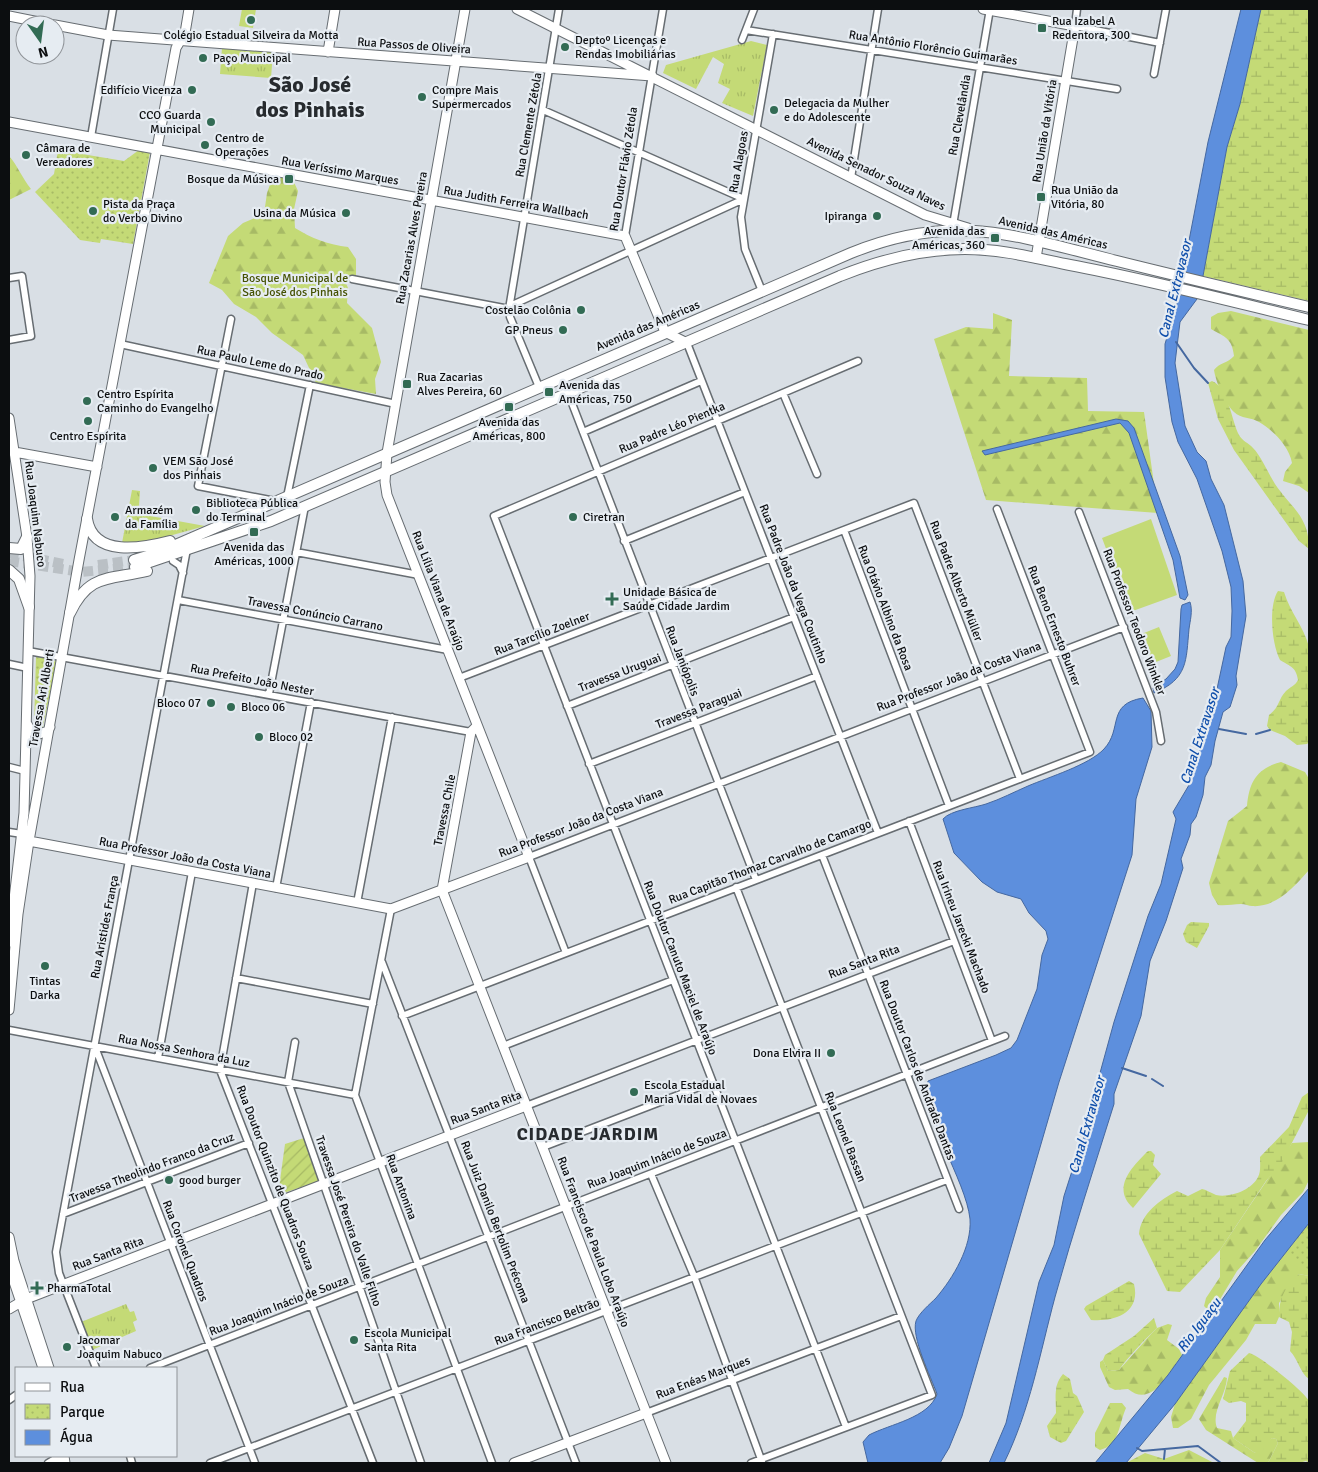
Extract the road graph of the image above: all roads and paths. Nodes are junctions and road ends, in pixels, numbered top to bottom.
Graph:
1 (113, 9) edge
2 (189, 9) edge
3 (335, 9) edge
4 (466, 9) edge
5 (517, 9) edge
6 (559, 9) edge
7 (663, 9) edge
8 (754, 9) edge
9 (878, 9) edge
10 (988, 9) edge
11 (1077, 9) edge
12 (1166, 9) edge
13 (1074, 26) junction
14 (65, 27) edge
15 (556, 28) junction
16 (746, 30) junction
17 (773, 34) junction
18 (108, 35) junction
19 (742, 40) dead end
20 (180, 41) junction
21 (1160, 43) junction
22 (872, 50) junction
23 (328, 52) junction
24 (456, 61) junction
25 (980, 67) junction
26 (550, 68) junction
27 (1154, 74) dead end
28 (652, 76) junction
29 (1066, 81) junction
30 (1117, 89) dead end
31 (542, 110) junction
32 (9, 122) edge
33 (756, 128) junction
34 (91, 137) junction
35 (157, 149) junction
36 (639, 152) junction
37 (851, 178) junction
38 (744, 199) junction
39 (432, 200) junction
40 (524, 217) junction
41 (953, 225) junction
42 (985, 231) junction
43 (625, 236) junction
44 (1040, 241) junction
45 (631, 250) junction
46 (1036, 258) junction
47 (9, 278) edge
48 (352, 279) dead end
49 (416, 291) junction
50 (762, 291) junction
51 (509, 307) junction
52 (1309, 307) edge
53 (231, 320) dead end
54 (1309, 320) edge
55 (665, 332) junction
56 (9, 340) edge
57 (687, 343) junction
58 (120, 344) junction
59 (858, 361) dead end
60 (221, 366) junction
61 (701, 381) junction
62 (310, 385) junction
63 (539, 387) junction
64 (783, 393) junction
65 (568, 394) junction
66 (396, 404) junction
67 (9, 418) edge
68 (717, 421) junction
69 (584, 432) junction
70 (11, 451) edge
71 (387, 453) junction
72 (97, 467) junction
73 (386, 471) junction
74 (597, 472) junction
75 (816, 474) dead end
76 (745, 492) junction
77 (287, 497) junction
78 (276, 502) junction
79 (914, 503) joint
80 (305, 506) junction
81 (997, 509) dead end
82 (1080, 512) dead end
83 (494, 516) joint
84 (87, 519) junction
85 (844, 530) junction
86 (193, 536) junction
87 (27, 537) junction
88 (624, 541) junction
89 (9, 548) edge
90 (186, 550) junction
91 (296, 552) junction
92 (771, 558) junction
93 (173, 561) junction
94 (9, 570) edge
95 (183, 573) junction
96 (419, 575) junction
97 (178, 600) junction
98 (649, 605) junction
99 (29, 607) junction
100 (70, 612) junction
101 (794, 617) junction
102 (283, 619) junction
103 (1124, 627) junction
104 (544, 646) junction
105 (448, 650) junction
106 (28, 651) junction
107 (63, 655) junction
108 (1053, 655) junction
109 (9, 664) edge
110 (672, 665) junction
111 (28, 668) junction
112 (164, 674) junction
113 (817, 676) junction
114 (459, 678) junction
115 (982, 682) junction
116 (269, 694) junction
117 (311, 702) junction
118 (567, 706) junction
119 (912, 709) junction
120 (392, 718) junction
121 (26, 723) junction
122 (695, 723) junction
123 (50, 727) junction
124 (477, 732) junction
125 (840, 736) junction
126 (1161, 741) dead end
127 (26, 749) junction
128 (46, 749) junction
129 (1090, 752) joint
130 (589, 764) junction
131 (9, 767) edge
132 (25, 771) junction
133 (1020, 778) junction
134 (718, 784) junction
135 (949, 806) junction
136 (909, 821) junction
137 (612, 824) junction
138 (9, 832) edge
139 (878, 833) junction
140 (22, 834) junction
141 (29, 841) junction
142 (822, 855) junction
143 (528, 857) junction
144 (129, 860) junction
145 (192, 872) junction
146 (756, 880) junction
147 (253, 883) junction
148 (736, 887) junction
149 (276, 888) junction
150 (442, 890) junction
151 (357, 903) junction
152 (391, 910) junction
153 (650, 921) junction
154 (954, 941) junction
155 (9, 942) edge
156 (566, 953) junction
157 (381, 961) junction
158 (868, 974) junction
159 (236, 978) junction
160 (673, 980) junction
161 (480, 986) junction
162 (373, 1004) junction
163 (782, 1007) junction
164 (9, 1010) edge
165 (402, 1016) junction
166 (9, 1030) edge
167 (1005, 1036) dead end
168 (696, 1040) junction
169 (992, 1041) junction
170 (295, 1042) dead end
171 (95, 1046) junction
172 (503, 1046) junction
173 (158, 1058) junction
174 (220, 1070) junction
175 (906, 1074) junction
176 (288, 1082) junction
177 (712, 1082) junction
178 (355, 1095) junction
179 (526, 1106) junction
180 (821, 1108) junction
181 (449, 1136) junction
182 (735, 1141) junction
183 (249, 1144) junction
184 (542, 1147) junction
185 (380, 1162) junction
186 (651, 1174) junction
187 (947, 1180) junction
188 (147, 1182) junction
189 (323, 1184) junction
190 (272, 1204) junction
191 (566, 1207) junction
192 (958, 1209) dead end
193 (862, 1213) junction
194 (63, 1214) junction
195 (9, 1237) edge
196 (488, 1237) junction
197 (170, 1243) junction
198 (776, 1246) junction
199 (418, 1264) junction
200 (9, 1267) edge
201 (694, 1276) junction
202 (63, 1284) junction
203 (359, 1287) junction
204 (23, 1301) junction
205 (312, 1305) junction
206 (9, 1310) edge
207 (607, 1311) junction
208 (901, 1316) junction
209 (529, 1341) junction
210 (209, 1345) junction
211 (815, 1348) junction
212 (43, 1367) edge
213 (49, 1367) edge
214 (96, 1367) edge
215 (153, 1367) edge
216 (457, 1369) junction
217 (731, 1380) junction
218 (396, 1392) junction
219 (352, 1409) junction
220 (646, 1413) junction
221 (846, 1428) junction
222 (568, 1443) junction
223 (249, 1448) junction
224 (60, 1458) edge
225 (762, 1461) edge
226 (48, 1463) edge
227 (65, 1463) edge
228 (210, 1463) edge
229 (255, 1463) edge
230 (373, 1463) edge
231 (421, 1463) edge
232 (492, 1463) edge
233 (514, 1463) edge
234 (576, 1463) edge
235 (666, 1463) edge
236 (751, 1463) edge

1 - 18 street
2 - 20 main road, Travessa Ari Alberti
3 - 23 main road
4 - 24 main road, Rua Zacarias Alves Pereira
5 - 15 main road, Avenida Senador Souza Naves
6 - 15 street, Rua Clemente Zétola
7 - 28 street, Rua Doutor Flávio Zétola
8 - 16 street
9 - 22 street
10 - 13 main road
10 - 25 street, Rua Clevelândia
11 - 13 street, Rua União da Vitória
12 - 21 street
13 - 21 street
13 - 29 main road, Rua União da Vitória
14 - 18 main road, Rua Passos de Oliveira
15 - 26 street, Rua Clemente Zétola
15 - 28 main road, Avenida Senador Souza Naves
16 - 17 street, Rua Antônio Florêncio Guimarães
16 - 19 street
17 - 22 street, Rua Antônio Florêncio Guimarães
17 - 33 street, Rua Alagoas
18 - 20 main road, Rua Passos de Oliveira
18 - 34 street
20 - 23 main road, Rua Passos de Oliveira
20 - 35 main road, Travessa Ari Alberti
21 - 27 street
22 - 25 street, Rua Antônio Florêncio Guimarães
22 - 37 street
23 - 24 main road, Rua Passos de Oliveira
24 - 26 main road, Rua Passos de Oliveira
24 - 39 main road, Rua Zacarias Alves Pereira
25 - 29 street, Rua Antônio Florêncio Guimarães
25 - 41 street, Rua Clevelândia
26 - 28 main road, Rua Passos de Oliveira
26 - 31 street, Rua Clemente Zétola
28 - 33 main road, Avenida Senador Souza Naves
28 - 36 street, Rua Doutor Flávio Zétola
29 - 30 street, Rua Antônio Florêncio Guimarães
29 - 44 main road, Rua União da Vitória
31 - 36 street
31 - 40 street, Rua Clemente Zétola
32 - 34 main road, Rua Veríssimo Marques
33 - 37 main road, Avenida Senador Souza Naves
33 - 38 street, Rua Alagoas
34 - 35 main road, Rua Veríssimo Marques
35 - 39 main road, Rua Veríssimo Marques
35 - 58 main road, Travessa Ari Alberti
36 - 38 street
36 - 43 street, Rua Doutor Flávio Zétola
37 - 41 main road, Avenida Senador Souza Naves
38 - 45 street
38 - 50 street, Rua Alagoas
39 - 40 main road, Rua Judith Ferreira Wallbach
39 - 49 main road, Rua Zacarias Alves Pereira
40 - 43 main road, Rua Judith Ferreira Wallbach
40 - 51 street, Rua Clemente Zétola
41 - 42 main road, Avenida Senador Souza Naves
42 - 44 main road, Avenida das Américas
42 - 50 main road, Avenida das Américas
43 - 45 main road, Rua Doutor Flávio Zétola
44 - 46 main road, Rua União da Vitória
44 - 52 main road, Avenida das Américas
45 - 51 street
45 - 55 main road, Rua Doutor Flávio Zétola
46 - 54 main road, Avenida das Américas
46 - 57 main road, Avenida das Américas
47 - 56 street
48 - 49 street
49 - 51 street
49 - 66 main road, Rua Zacarias Alves Pereira
50 - 55 main road, Avenida das Américas
51 - 63 street, Rua Clemente Zétola
53 - 60 street
55 - 57 main road
55 - 63 main road, Avenida das Américas
57 - 61 street, Rua Padre João da Vega Coutinho
57 - 65 main road, Avenida das Américas
58 - 60 street, Rua Paulo Leme do Prado
58 - 72 main road, Travessa Ari Alberti
59 - 64 street, Rua Padre Léo Pientka
60 - 62 street, Rua Paulo Leme do Prado
60 - 78 street
61 - 68 street, Rua Padre João da Vega Coutinho
61 - 69 street
62 - 66 street, Rua Paulo Leme do Prado
62 - 77 street
63 - 71 main road, Avenida das Américas
64 - 68 street, Rua Padre Léo Pientka
64 - 75 street
65 - 69 street, Rua Janiópolis
65 - 73 main road, Avenida das Américas
66 - 71 main road, Rua Zacarias Alves Pereira
67 - 70 main road, Rua Joaquim Nabuco
68 - 74 street, Rua Padre Léo Pientka
68 - 76 street, Rua Padre João da Vega Coutinho
69 - 74 street, Rua Janiópolis
70 - 72 main road
70 - 87 main road, Rua Joaquim Nabuco
71 - 73 main road, Rua Zacarias Alves Pereira
71 - 77 main road, Avenida das Américas
72 - 84 main road, Travessa Ari Alberti
73 - 80 main road, Avenida das Américas
73 - 96 main road, Rua Lília Viana de Araújo
74 - 83 street, Rua Padre Léo Pientka
74 - 88 street, Rua Janiópolis
76 - 88 street
76 - 92 street, Rua Padre João da Vega Coutinho
77 - 78 main road, Avenida das Américas
78 - 86 main road, Avenida das Américas
79 - 85 street, Rua Tarcílio Zoelner
79 - 115 street, Rua Padre Alberto Müller
80 - 90 main road, Avenida das Américas
80 - 91 street
81 - 108 street, Rua Beno Ernesto Buhrer
82 - 103 street, Rua Professor Teodoro Winkler
83 - 104 street, Rua Doutor Canuto Maciel de Araújo
84 - 86 main road
84 - 100 main road, Travessa Ari Alberti
85 - 92 street, Rua Tarcílio Zoelner
85 - 119 street, Rua Otávio Albino da Rosa
86 - 90 main road, Avenida das Américas
87 - 89 main road
87 - 99 main road, Rua Joaquim Nabuco
88 - 98 street, Rua Janiópolis
90 - 93 main road
90 - 95 street, Rua Aristides França
91 - 96 street
91 - 102 street
92 - 98 street, Rua Tarcílio Zoelner
92 - 101 street, Rua Padre João da Vega Coutinho
93 - 95 street
93 - 100 main road
94 - 99 main road
95 - 97 street, Rua Aristides França
96 - 105 main road, Rua Lília Viana de Araújo
97 - 102 street, Travessa Conúncio Carrano
97 - 112 street, Rua Aristides França
98 - 104 street, Rua Tarcílio Zoelner
98 - 110 street, Rua Janiópolis
99 - 106 main road, Rua Joaquim Nabuco
100 - 107 main road, Travessa Ari Alberti
101 - 110 street, Travessa Uruguai
101 - 113 street, Rua Padre João da Vega Coutinho
102 - 105 street, Travessa Conúncio Carrano
102 - 116 street
103 - 108 street, Rua Professor João da Costa Viana
103 - 126 street, Rua Professor Teodoro Winkler
104 - 114 street, Rua Tarcílio Zoelner
104 - 118 street, Rua Doutor Canuto Maciel de Araújo
105 - 114 main road, Rua Lília Viana de Araújo
106 - 107 street, Rua Prefeito João Nester
106 - 111 main road, Rua Joaquim Nabuco
107 - 112 street, Rua Prefeito João Nester
107 - 123 main road, Travessa Ari Alberti
108 - 115 street, Rua Professor João da Costa Viana
108 - 129 street, Rua Beno Ernesto Buhrer
109 - 111 street
110 - 118 street, Travessa Uruguai
110 - 122 street, Rua Janiópolis
111 - 121 main road, Rua Joaquim Nabuco
112 - 116 street, Rua Prefeito João Nester
112 - 144 street, Rua Aristides França
113 - 122 street, Travessa Paraguai
113 - 125 street, Rua Padre João da Vega Coutinho
114 - 124 main road, Rua Lília Viana de Araújo
115 - 119 street, Rua Professor João da Costa Viana
115 - 133 street, Rua Padre Alberto Müller
116 - 117 street, Rua Prefeito João Nester
117 - 120 street, Rua Prefeito João Nester
117 - 149 street
118 - 130 street, Rua Doutor Canuto Maciel de Araújo
119 - 125 street, Rua Professor João da Costa Viana
119 - 135 street, Rua Otávio Albino da Rosa
120 - 124 street, Rua Prefeito João Nester
120 - 151 street
121 - 123 main road
121 - 127 main road, Rua Joaquim Nabuco
122 - 130 street, Travessa Paraguai
122 - 134 street, Rua Janiópolis
123 - 128 main road, Travessa Ari Alberti
124 - 143 main road, Rua Lília Viana de Araújo
124 - 150 main road, Travessa Chile
125 - 134 street, Rua Professor João da Costa Viana
125 - 139 street, Rua Padre João da Vega Coutinho
127 - 128 main road
127 - 132 main road, Rua Joaquim Nabuco
128 - 141 main road, Travessa Ari Alberti
129 - 133 street, Rua Capitão Thomaz Carvalho de Camargo
130 - 137 street, Rua Doutor Canuto Maciel de Araújo
131 - 132 street
132 - 140 main road, Rua Joaquim Nabuco
133 - 135 street, Rua Capitão Thomaz Carvalho de Camargo
134 - 137 street, Rua Professor João da Costa Viana
134 - 146 street, Rua Janiópolis
135 - 136 street, Rua Capitão Thomaz Carvalho de Camargo
136 - 139 street, Rua Capitão Thomaz Carvalho de Camargo
136 - 154 street, Rua Irineu Jarecki Machado
137 - 143 street, Rua Professor João da Costa Viana
137 - 153 street, Rua Doutor Canuto Maciel de Araújo
138 - 140 street
139 - 142 street, Rua Capitão Thomaz Carvalho de Camargo
140 - 155 main road, Rua Joaquim Nabuco
141 - 144 main road, Rua Professor João da Costa Viana
141 - 164 main road
142 - 146 street, Rua Capitão Thomaz Carvalho de Camargo
142 - 158 street, Rua Doutor Carlos de Andrade Dantas
143 - 150 main road, Rua Professor João da Costa Viana
143 - 156 street, Rua Lília Viana de Araújo
144 - 145 main road, Rua Professor João da Costa Viana
144 - 171 street, Rua Aristides França
145 - 147 main road, Rua Professor João da Costa Viana
145 - 173 street
146 - 148 street, Rua Capitão Thomaz Carvalho de Camargo
147 - 149 main road, Rua Professor João da Costa Viana
147 - 159 street
148 - 153 street, Rua Capitão Thomaz Carvalho de Camargo
148 - 163 street, Rua Leonel Bassan
149 - 151 main road, Rua Professor João da Costa Viana
150 - 152 main road, Rua Professor João da Costa Viana
150 - 161 main road, Rua Francisco de Paula Lobo Araújo
151 - 152 main road, Rua Professor João da Costa Viana
152 - 157 street
153 - 156 street, Rua Capitão Thomaz Carvalho de Camargo
153 - 160 street, Rua Doutor Canuto Maciel de Araújo
154 - 158 street, Rua Santa Rita
154 - 169 street, Rua Irineu Jarecki Machado
156 - 161 street, Rua Capitão Thomaz Carvalho de Camargo
157 - 162 street
157 - 165 street, Rua Juiz Danilo Bertolim Précoma
158 - 163 street, Rua Santa Rita
158 - 175 street, Rua Doutor Carlos de Andrade Dantas
159 - 162 street
159 - 174 street
160 - 168 street, Rua Doutor Canuto Maciel de Araújo
160 - 172 street
161 - 165 street, Rua Capitão Thomaz Carvalho de Camargo
161 - 172 main road, Rua Francisco de Paula Lobo Araújo
162 - 178 street
163 - 168 street, Rua Santa Rita
163 - 180 street, Rua Leonel Bassan
165 - 181 street, Rua Juiz Danilo Bertolim Précoma
166 - 171 street, Rua Nossa Senhora da Luz
167 - 169 street, Rua Joaquim Inácio de Souza
168 - 177 street, Rua Doutor Canuto Maciel de Araújo
168 - 179 street, Rua Santa Rita
169 - 175 street, Rua Joaquim Inácio de Souza
170 - 176 street, Travessa José Pereira do Valle Filho
171 - 173 street, Rua Nossa Senhora da Luz
171 - 188 street, Rua Coronel Quadros
171 - 194 street, Rua Aristides França
172 - 179 main road, Rua Francisco de Paula Lobo Araújo
173 - 174 street, Rua Nossa Senhora da Luz
174 - 176 street, Rua Nossa Senhora da Luz
174 - 183 street, Rua Doutor Quinzito de Quadros Souza
175 - 180 street, Rua Joaquim Inácio de Souza
175 - 187 street, Rua Doutor Carlos de Andrade Dantas
176 - 178 street, Rua Nossa Senhora da Luz
176 - 189 street, Travessa José Pereira do Valle Filho
177 - 182 street, Rua Doutor Canuto Maciel de Araújo
177 - 184 street
178 - 185 street, Rua Antonina
179 - 181 main road, Rua Santa Rita
179 - 184 main road, Rua Francisco de Paula Lobo Araújo
180 - 182 street, Rua Joaquim Inácio de Souza
180 - 193 street, Rua Leonel Bassan
181 - 185 main road, Rua Santa Rita
181 - 196 street, Rua Juiz Danilo Bertolim Précoma
182 - 186 street, Rua Joaquim Inácio de Souza
182 - 198 street, Rua Doutor Canuto Maciel de Araújo
183 - 188 street, Travessa Theolindo Franco da Cruz
183 - 190 street, Rua Doutor Quinzito de Quadros Souza
184 - 191 main road, Rua Francisco de Paula Lobo Araújo
185 - 189 main road, Rua Santa Rita
185 - 199 street, Rua Antonina
186 - 191 street, Rua Joaquim Inácio de Souza
186 - 201 street
187 - 192 street, Rua Doutor Carlos de Andrade Dantas
187 - 193 street, Rua Francisco Beltrão
188 - 194 street, Travessa Theolindo Franco da Cruz
188 - 197 street, Rua Coronel Quadros
189 - 190 main road, Rua Santa Rita
189 - 203 street, Travessa José Pereira do Valle Filho
190 - 197 main road, Rua Santa Rita
190 - 205 street, Rua Doutor Quinzito de Quadros Souza
191 - 196 street, Rua Joaquim Inácio de Souza
191 - 207 main road, Rua Francisco de Paula Lobo Araújo
193 - 198 street, Rua Francisco Beltrão
193 - 208 street, Rua Leonel Bassan
194 - 202 street, Rua Aristides França
195 - 204 main road
196 - 199 street, Rua Joaquim Inácio de Souza
196 - 209 street, Rua Juiz Danilo Bertolim Précoma
197 - 202 main road, Rua Santa Rita
197 - 210 street, Rua Coronel Quadros
198 - 201 street, Rua Francisco Beltrão
198 - 211 street, Rua Doutor Canuto Maciel de Araújo
199 - 203 street, Rua Joaquim Inácio de Souza
199 - 216 street, Rua Antonina
200 - 204 main road
201 - 207 street, Rua Francisco Beltrão
201 - 217 street
202 - 204 main road, Rua Santa Rita
202 - 214 street, Rua Aristides França
203 - 205 street, Rua Joaquim Inácio de Souza
203 - 218 street, Travessa José Pereira do Valle Filho
204 - 206 main road, Rua Santa Rita
204 - 212 main road
204 - 213 main road
205 - 210 street, Rua Joaquim Inácio de Souza
205 - 219 street, Rua Doutor Quinzito de Quadros Souza
207 - 209 street, Rua Francisco Beltrão
207 - 220 main road, Rua Francisco de Paula Lobo Araújo
208 - 211 street, Rua Enéas Marques
208 - 221 street, Rua Leonel Bassan
209 - 216 street, Rua Francisco Beltrão
209 - 222 street, Rua Juiz Danilo Bertolim Précoma
210 - 215 street, Rua Joaquim Inácio de Souza
210 - 223 street, Rua Coronel Quadros
211 - 217 street, Rua Enéas Marques
211 - 221 street, Rua Doutor Canuto Maciel de Araújo
216 - 218 street, Rua Francisco Beltrão
216 - 232 street, Rua Antonina
217 - 220 street, Rua Enéas Marques
217 - 225 street
218 - 219 street, Rua Francisco Beltrão
218 - 231 street, Travessa José Pereira do Valle Filho
219 - 223 street, Rua Francisco Beltrão
219 - 230 street, Rua Doutor Quinzito de Quadros Souza
220 - 222 main road, Rua Enéas Marques
220 - 235 main road, Rua Francisco de Paula Lobo Araújo
221 - 225 street
222 - 233 main road, Rua Enéas Marques
222 - 234 street, Rua Juiz Danilo Bertolim Précoma
223 - 228 street, Rua Francisco Beltrão
223 - 229 street, Rua Coronel Quadros
224 - 226 street
224 - 227 main road
225 - 236 street

